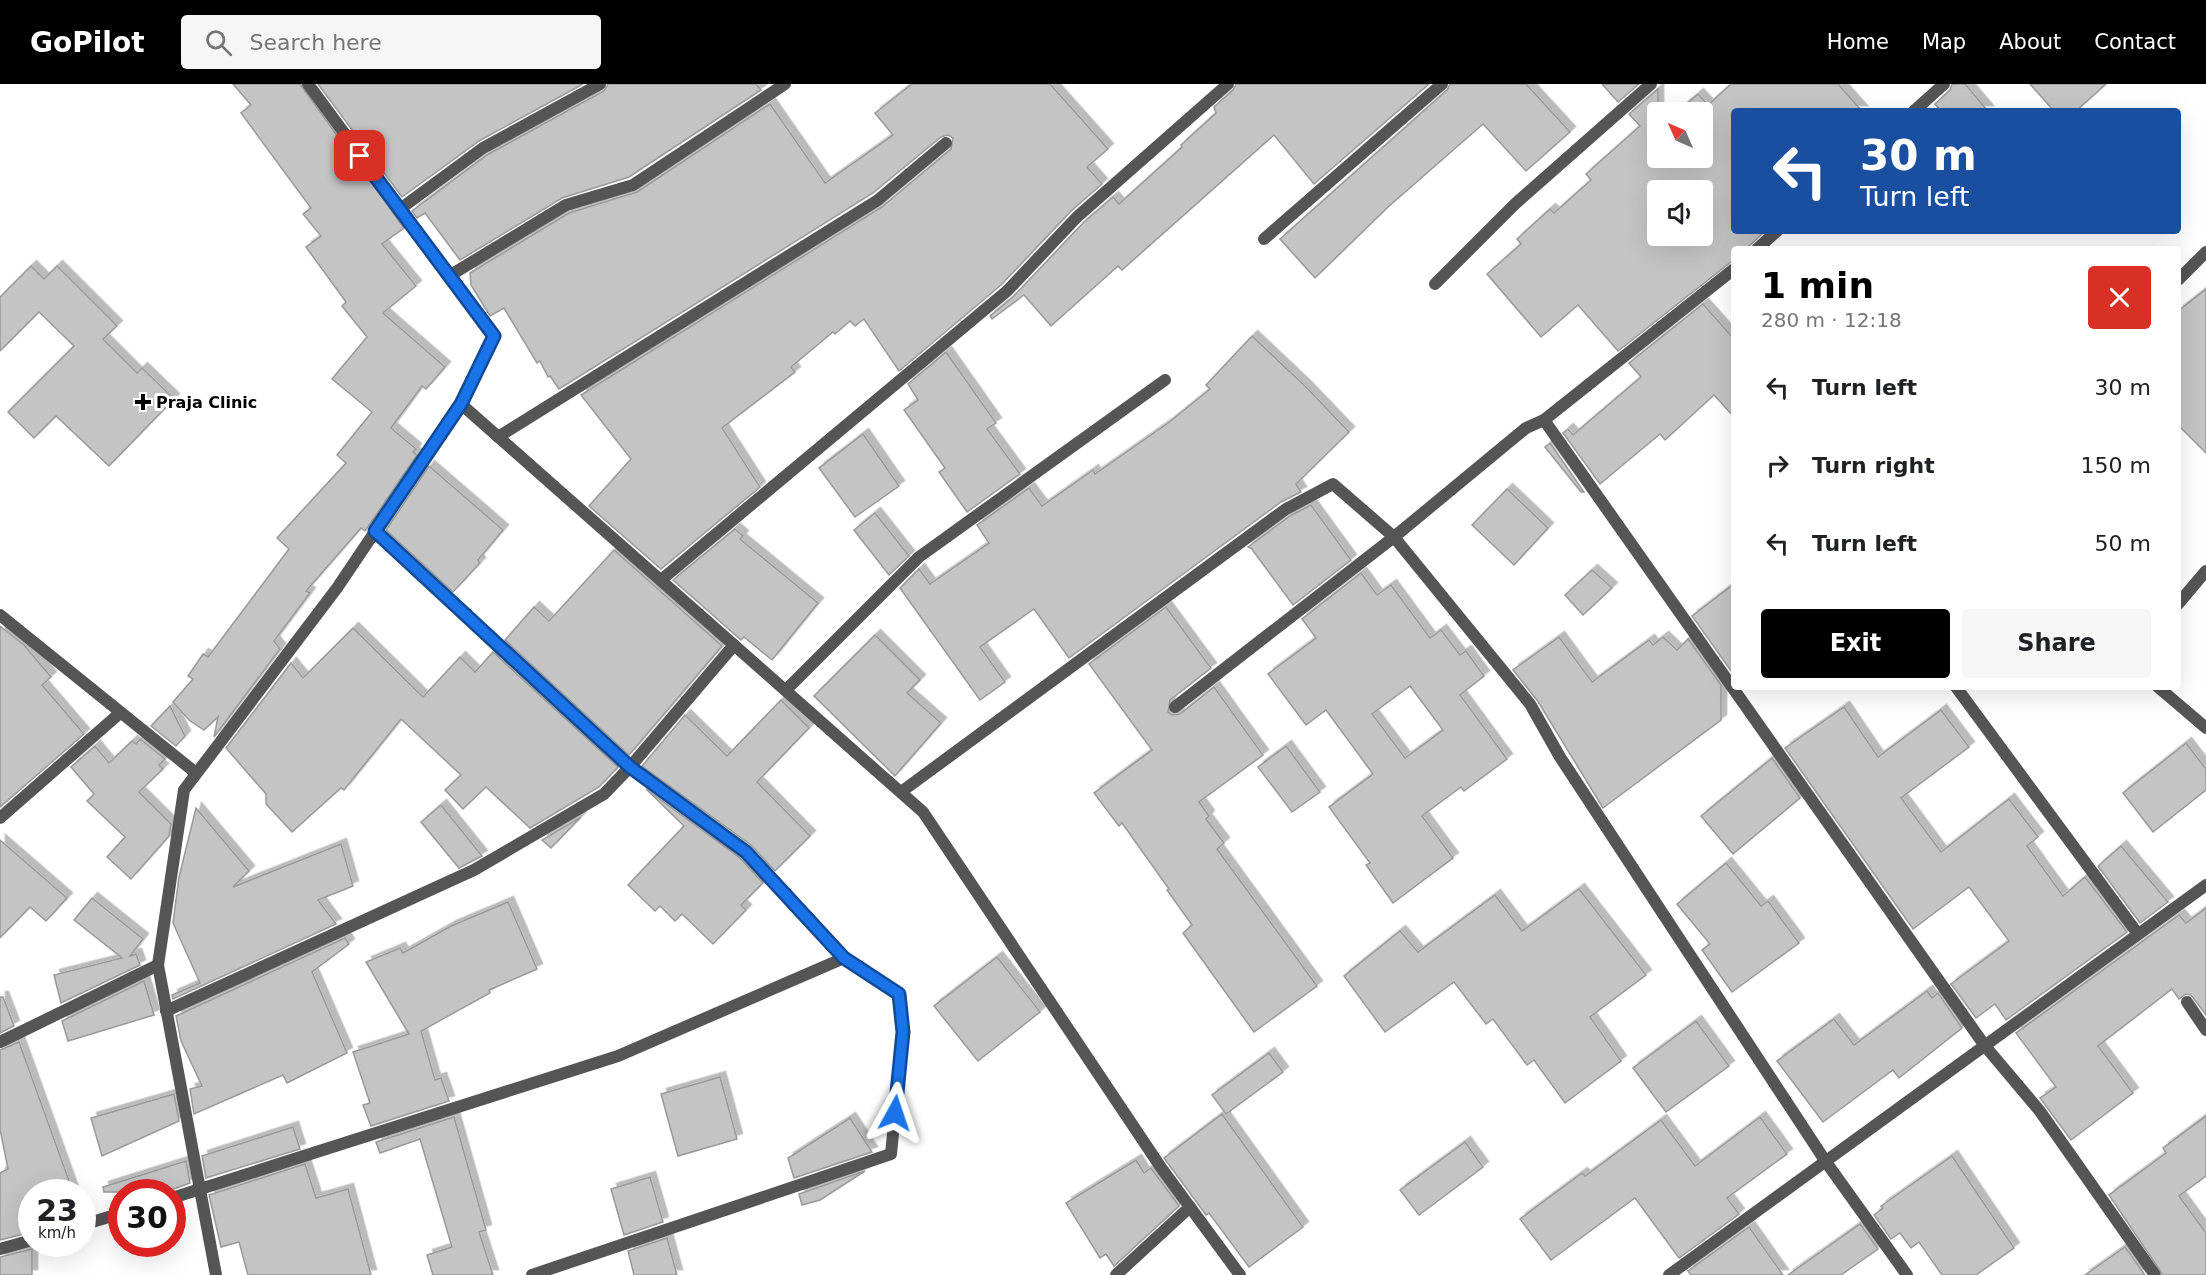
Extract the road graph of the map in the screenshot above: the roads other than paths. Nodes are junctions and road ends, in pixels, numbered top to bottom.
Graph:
1 (308, 84) edge
2 (600, 84) edge
3 (785, 84) edge
4 (1228, 84) edge
5 (1442, 84) edge
6 (1652, 84) edge
7 (1944, 84) edge
8 (1917, 108) edge
9 (946, 143) dead end
10 (400, 209) junction
11 (1774, 234) edge
12 (1264, 238) dead end
13 (1760, 246) edge
14 (2206, 252) edge
15 (1731, 271) edge
16 (449, 276) junction
17 (2181, 277) edge
18 (1435, 284) dead end
19 (1165, 380) dead end
20 (461, 404) junction
21 (1544, 420) junction
22 (498, 436) junction
23 (375, 531) junction
24 (1394, 537) junction
25 (2206, 571) edge
26 (661, 580) junction
27 (2181, 600) edge
28 (1, 617) edge
29 (734, 645) junction
30 (1731, 685) edge
31 (786, 690) junction
32 (1734, 690) edge
33 (1958, 690) edge
34 (2162, 690) edge
35 (1175, 707) dead end
36 (120, 713) junction
37 (2206, 728) edge
38 (630, 767) junction
39 (196, 773) junction
40 (900, 792) junction
41 (0, 819) edge
42 (2206, 885) edge
43 (2138, 934) junction
44 (844, 958) junction
45 (158, 965) junction
46 (2187, 1002) dead end
47 (166, 1011) junction
48 (2206, 1030) edge
49 (0, 1042) edge
50 (1985, 1046) junction
51 (1826, 1162) junction
52 (199, 1191) junction
53 (186, 1194) edge
54 (1190, 1207) junction
55 (18, 1244) edge
56 (0, 1249) edge
57 (216, 1275) edge
58 (532, 1275) edge
59 (1116, 1275) edge
60 (1240, 1275) edge
61 (1669, 1275) edge
62 (1907, 1275) edge
63 (2155, 1275) edge

1 - 10 street
2 - 10 street
3 - 16 street
4 - 26 street
5 - 12 street
6 - 18 street
7 - 8 street
9 - 22 street
10 - 16 street
11 - 13 street
14 - 17 street
15 - 21 street
16 - 20 street
19 - 31 street
20 - 22 street
20 - 23 street
21 - 24 street
21 - 30 street
22 - 26 street
23 - 38 street
23 - 39 street
24 - 35 street
24 - 40 street
24 - 51 street
25 - 27 street
26 - 29 street
28 - 36 street
29 - 31 street
29 - 38 street
31 - 40 street
32 - 50 street
33 - 43 street
34 - 37 street
36 - 39 street
36 - 41 street
38 - 44 street
38 - 47 street
39 - 45 street
40 - 54 street
42 - 43 street
43 - 50 street
44 - 52 street
44 - 58 street
45 - 47 street
45 - 49 street
46 - 48 street
47 - 52 street
50 - 51 street
50 - 63 street
51 - 61 street
51 - 62 street
52 - 53 street
52 - 57 street
54 - 59 street
54 - 60 street
55 - 56 street

